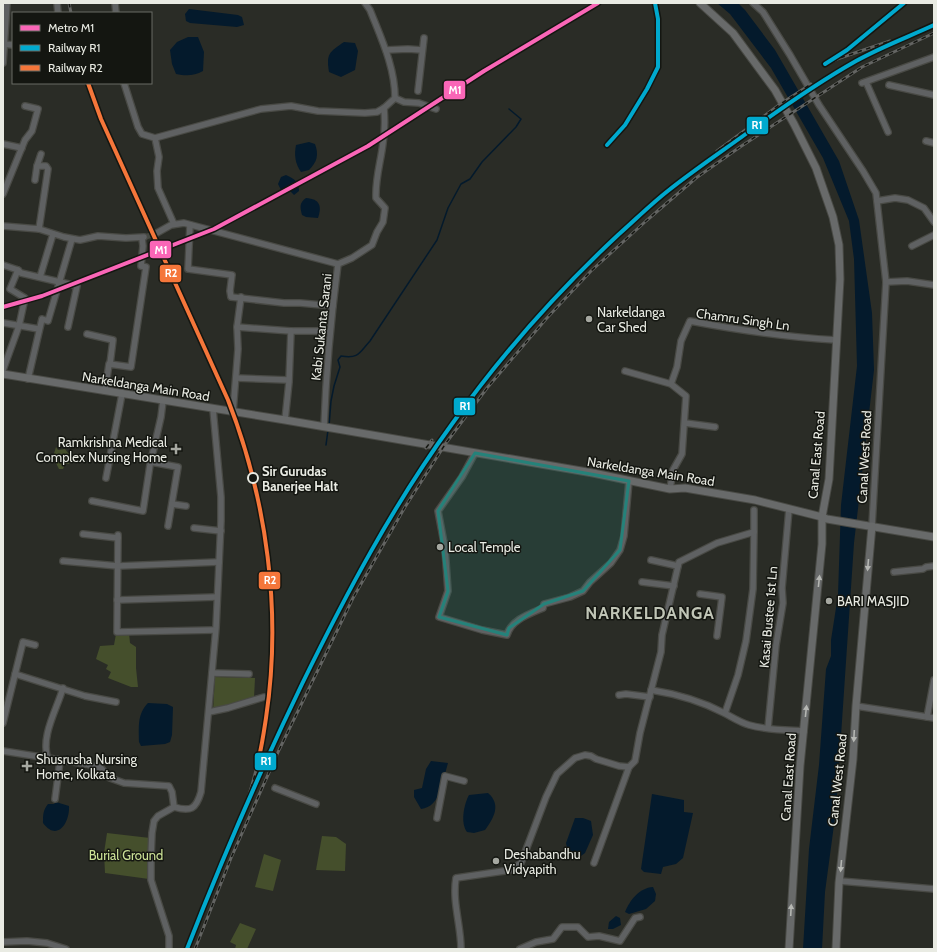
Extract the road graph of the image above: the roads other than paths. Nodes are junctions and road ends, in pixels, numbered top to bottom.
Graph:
1 (7, 3) edge
2 (365, 3) edge
3 (700, 3) edge
4 (753, 3) edge
5 (424, 38) dead end
6 (4, 44) edge
7 (386, 50) junction
8 (422, 50) junction
9 (934, 57) edge
10 (3, 63) edge
11 (124, 84) edge
12 (889, 85) dead end
13 (418, 91) dead end
14 (934, 95) edge
15 (395, 98) junction
16 (25, 106) dead end
17 (384, 108) junction
18 (436, 108) dead end
19 (888, 132) dead end
20 (155, 138) junction
21 (926, 141) dead end
22 (934, 143) edge
23 (3, 144) edge
24 (22, 148) junction
25 (41, 154) dead end
26 (37, 166) junction
27 (35, 180) dead end
28 (3, 194) edge
29 (877, 201) junction
30 (934, 222) edge
31 (174, 224) junction
32 (190, 225) junction
33 (3, 226) edge
34 (39, 229) junction
35 (53, 234) junction
36 (155, 234) tunnel mouth
37 (934, 234) edge
38 (72, 239) junction
39 (912, 246) dead end
40 (338, 264) junction
41 (3, 265) edge
42 (18, 270) junction
43 (40, 277) junction
44 (60, 282) junction
45 (886, 282) junction
46 (934, 285) edge
47 (240, 297) junction
48 (333, 306) junction
49 (4, 323) dead end
50 (19, 326) junction
51 (68, 326) dead end
52 (237, 327) junction
53 (39, 329) junction
54 (291, 330) junction
55 (330, 331) junction
56 (87, 334) dead end
57 (836, 340) junction
58 (110, 364) junction
59 (3, 370) edge
60 (625, 371) dead end
61 (3, 374) edge
62 (236, 378) junction
63 (28, 379) junction
64 (288, 380) junction
65 (671, 384) junction
66 (105, 391) junction
67 (122, 394) junction
68 (162, 401) junction
69 (213, 409) junction
70 (233, 412) junction
71 (285, 420) junction
72 (685, 423) junction
73 (324, 427) junction
74 (715, 427) dead end
75 (475, 453) junction
76 (151, 462) junction
77 (106, 478) dead end
78 (629, 481) junction
79 (670, 489) junction
80 (92, 501) dead end
81 (172, 504) junction
82 (186, 506) dead end
83 (789, 509) junction
84 (754, 510) dead end
85 (825, 518) junction
86 (168, 526) dead end
87 (868, 526) junction
88 (194, 528) dead end
89 (221, 531) junction
90 (754, 532) junction
91 (83, 534) dead end
92 (934, 536) edge
93 (651, 560) dead end
94 (63, 561) dead end
95 (219, 562) junction
96 (118, 566) junction
97 (678, 566) junction
98 (934, 566) edge
99 (894, 572) dead end
100 (642, 582) dead end
101 (674, 586) junction
102 (700, 594) dead end
103 (217, 598) junction
104 (117, 600) junction
105 (215, 630) junction
106 (716, 636) dead end
107 (35, 645) dead end
108 (212, 673) junction
109 (15, 674) junction
110 (249, 674) dead end
111 (934, 680) edge
112 (63, 688) junction
113 (651, 690) junction
114 (620, 695) dead end
115 (264, 697) dead end
116 (650, 697) junction
117 (116, 702) dead end
118 (856, 706) junction
119 (209, 712) junction
120 (725, 713) junction
121 (928, 717) junction
122 (934, 718) edge
123 (3, 723) edge
124 (768, 728) junction
125 (804, 731) junction
126 (3, 751) edge
127 (48, 759) junction
128 (60, 761) junction
129 (629, 767) junction
130 (464, 781) dead end
131 (275, 788) dead end
132 (55, 799) dead end
133 (316, 804) dead end
134 (174, 807) junction
135 (437, 818) dead end
136 (594, 863) dead end
137 (840, 881) junction
138 (934, 889) edge
139 (640, 917) dead end
140 (3, 942) edge
141 (66, 949) edge
142 (169, 949) edge
143 (461, 949) edge
144 (520, 949) edge
145 (789, 949) edge
146 (836, 949) edge

1 - 6 street
2 - 7 street
3 - 57 main road, Canal East Road
4 - 29 street, Canal West Road
5 - 8 street
6 - 10 street
7 - 8 street
7 - 15 street
8 - 13 street
9 - 19 street
11 - 20 street
12 - 14 street
15 - 17 street
15 - 18 street
16 - 24 street
17 - 20 street
17 - 40 street, Kabi Sukanta Sarani
20 - 31 street
21 - 22 street
23 - 24 street
24 - 28 street
25 - 26 street
26 - 27 street
26 - 34 street
29 - 30 street
29 - 45 street, Canal West Road
31 - 32 street
31 - 36 street
32 - 40 street
32 - 47 street
33 - 34 street
34 - 35 street
35 - 38 street
35 - 43 street
37 - 39 street
38 - 44 street
38 - 58 street
40 - 48 street, Kabi Sukanta Sarani
41 - 42 street
42 - 43 street
42 - 50 street
43 - 44 street
44 - 51 street
44 - 53 street
45 - 46 street
45 - 87 street, Canal West Road
47 - 48 street
47 - 52 street
48 - 55 street, Kabi Sukanta Sarani
49 - 50 street
50 - 53 street
50 - 59 street
52 - 54 street
52 - 62 street
53 - 63 street
54 - 55 street
54 - 64 street
55 - 73 street, Kabi Sukanta Sarani
56 - 58 street
57 - 65 street, Chamru Singh Ln
57 - 85 main road, Canal East Road
58 - 66 street
60 - 65 street
61 - 63 main road, Narkeldanga Main Road
62 - 64 street
62 - 70 street
63 - 66 main road, Narkeldanga Main Road
64 - 71 street
65 - 72 street
66 - 67 main road, Narkeldanga Main Road
67 - 68 main road, Narkeldanga Main Road
67 - 77 street
68 - 69 main road, Narkeldanga Main Road
68 - 76 street
69 - 70 main road, Narkeldanga Main Road
69 - 89 street
70 - 71 main road, Narkeldanga Main Road
71 - 73 main road, Narkeldanga Main Road
72 - 74 street
72 - 79 street
73 - 75 main road, Narkeldanga Main Road
75 - 78 main road, Narkeldanga Main Road
75 - 78 street
76 - 80 street
76 - 81 street
78 - 79 main road, Narkeldanga Main Road
79 - 83 main road, Narkeldanga Main Road
81 - 82 street
81 - 86 street
83 - 85 main road, Narkeldanga Main Road
83 - 124 street, Kasai Bustee 1st Ln
84 - 90 street
85 - 87 main road, Narkeldanga Main Road
125 -> 85 main road, Canal East Road
87 - 92 main road
87 -> 118 main road, Canal West Road
88 - 89 street
89 - 95 street
90 - 97 street
90 - 120 street
91 - 96 street
93 - 97 street
94 - 96 street
95 - 96 street
95 - 103 street
96 - 104 street
97 - 101 street
98 - 99 street
100 - 101 street
101 - 113 street
102 - 106 street
103 - 104 street
103 - 105 street
104 - 105 street
105 - 108 street
107 - 109 street
108 - 110 street
108 - 119 street
109 - 112 street
109 - 123 street
111 - 121 street
112 - 117 street
112 - 127 street
113 - 116 street
113 - 120 street
114 - 116 street
115 - 119 street
116 - 129 street
118 - 121 street
118 -> 137 main road, Canal West Road
119 - 134 street
120 - 124 street
121 - 122 street
124 - 125 street
145 -> 125 main road, Canal East Road
126 - 127 street
127 - 128 street
128 - 132 street
128 - 134 street
129 - 136 street
129 - 143 street
130 - 135 street
131 - 133 street
134 - 142 street
137 - 138 street
137 - 146 main road, Canal West Road
139 - 144 street
140 - 141 street

